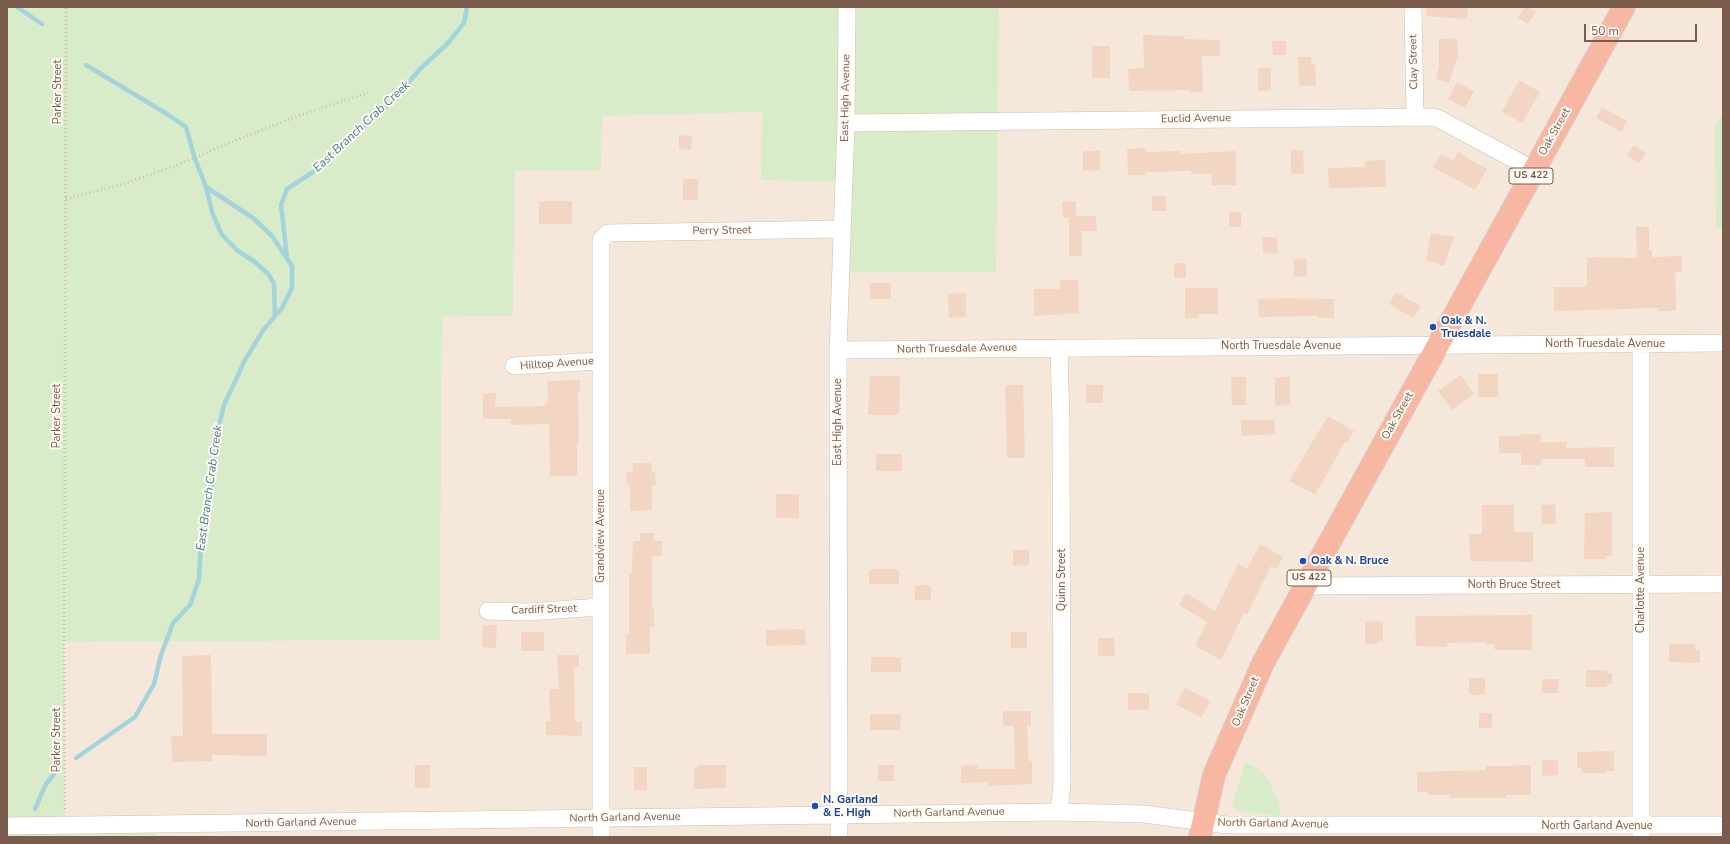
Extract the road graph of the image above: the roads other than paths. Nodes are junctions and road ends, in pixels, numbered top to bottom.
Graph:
1 (847, 7) edge
2 (1413, 7) edge
3 (1624, 7) edge
4 (1415, 117) junction
5 (846, 123) junction
6 (1534, 170) junction
7 (841, 229) junction
8 (603, 236) joint
9 (1723, 343) edge
10 (1641, 344) junction
11 (1439, 345) junction
12 (1059, 348) junction
13 (838, 350) junction
14 (600, 361) junction
15 (514, 366) dead end
16 (1723, 584) edge
17 (1641, 585) junction
18 (1304, 586) junction
19 (600, 607) junction
20 (488, 611) dead end
21 (1059, 812) junction
22 (839, 815) junction
23 (601, 818) junction
24 (1723, 825) edge
25 (7, 826) edge
26 (415, 829) edge
27 (1201, 830) edge
28 (238, 831) edge
29 (1641, 832) edge
30 (601, 837) edge
31 (839, 837) edge

1 - 5 street, East High Avenue
2 - 4 street, Clay Street
3 - 6 highway, Oak Street / US 422
4 - 5 street, Euclid Avenue
4 - 6 street, Euclid Avenue
5 - 7 street, East High Avenue
6 - 11 highway, Oak Street / US 422
7 - 8 street, Perry Street
7 - 13 street, East High Avenue
8 - 14 street, Grandview Avenue
9 - 10 street, North Truesdale Avenue
10 - 11 street, North Truesdale Avenue
10 - 17 street, Charlotte Avenue
11 - 12 street, North Truesdale Avenue
11 - 18 highway, Oak Street / US 422
12 - 13 street, North Truesdale Avenue
12 - 21 street, Quinn Street
13 - 22 street, East High Avenue
14 - 15 street, Hilltop Avenue
14 - 19 street, Grandview Avenue
16 - 17 street, North Bruce Street
17 - 18 street, North Bruce Street
17 - 29 street, Charlotte Avenue
18 - 27 highway, Oak Street / US 422
19 - 20 street, Cardiff Street
19 - 23 street, Grandview Avenue
21 - 22 street, North Garland Avenue
21 - 27 street, North Garland Avenue
22 - 23 street, North Garland Avenue
22 - 31 street, East High Avenue
23 - 26 street, North Garland Avenue
23 - 30 street, Grandview Avenue
24 - 29 street, North Garland Avenue
25 - 28 street, North Garland Avenue
26 - 28 street, North Garland Avenue
27 - 29 street, North Garland Avenue

